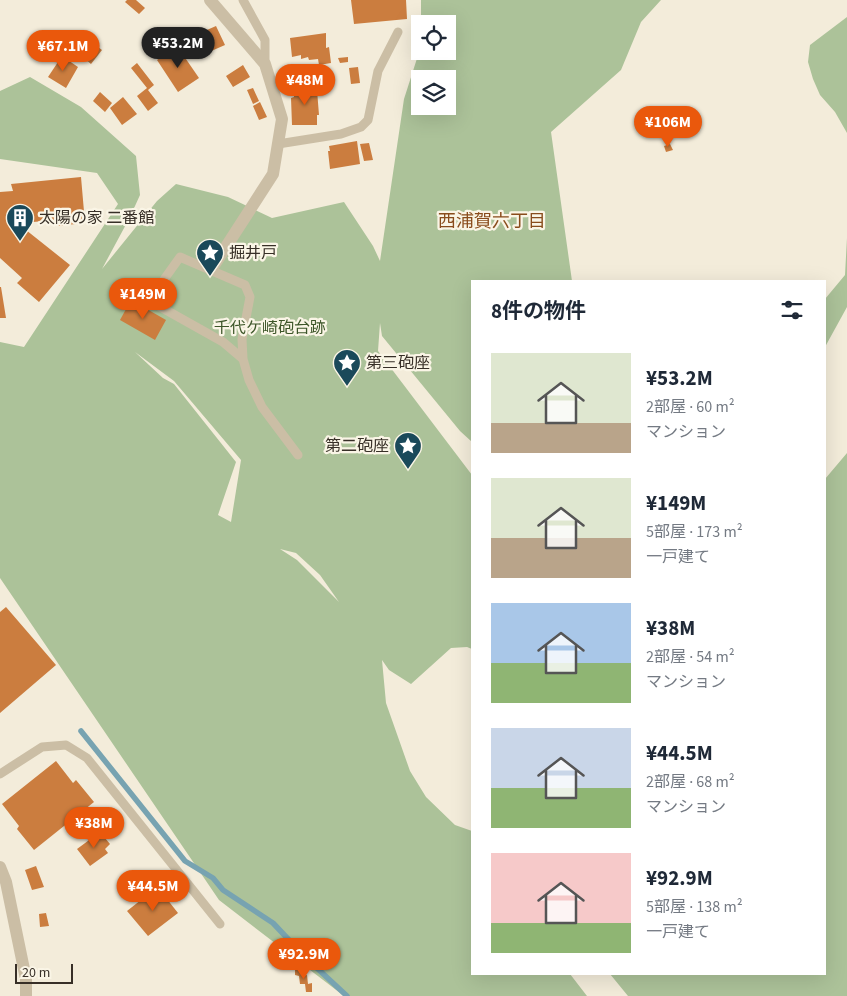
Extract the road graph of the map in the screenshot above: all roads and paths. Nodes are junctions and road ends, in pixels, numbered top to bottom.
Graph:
1 (210, 0) edge
2 (243, 0) edge
3 (398, 32) dead end
4 (265, 64) junction
5 (278, 144) junction
6 (211, 270) junction
7 (243, 359) junction
8 (298, 456) dead end
9 (0, 774) edge
10 (0, 867) edge
11 (220, 924) dead end
12 (26, 996) edge

1 - 4 street
2 - 4 lane
3 - 5 lane
4 - 5 street
5 - 6 street
6 - 7 lane
6 - 7 lane
7 - 8 lane
9 - 11 lane
10 - 12 street

